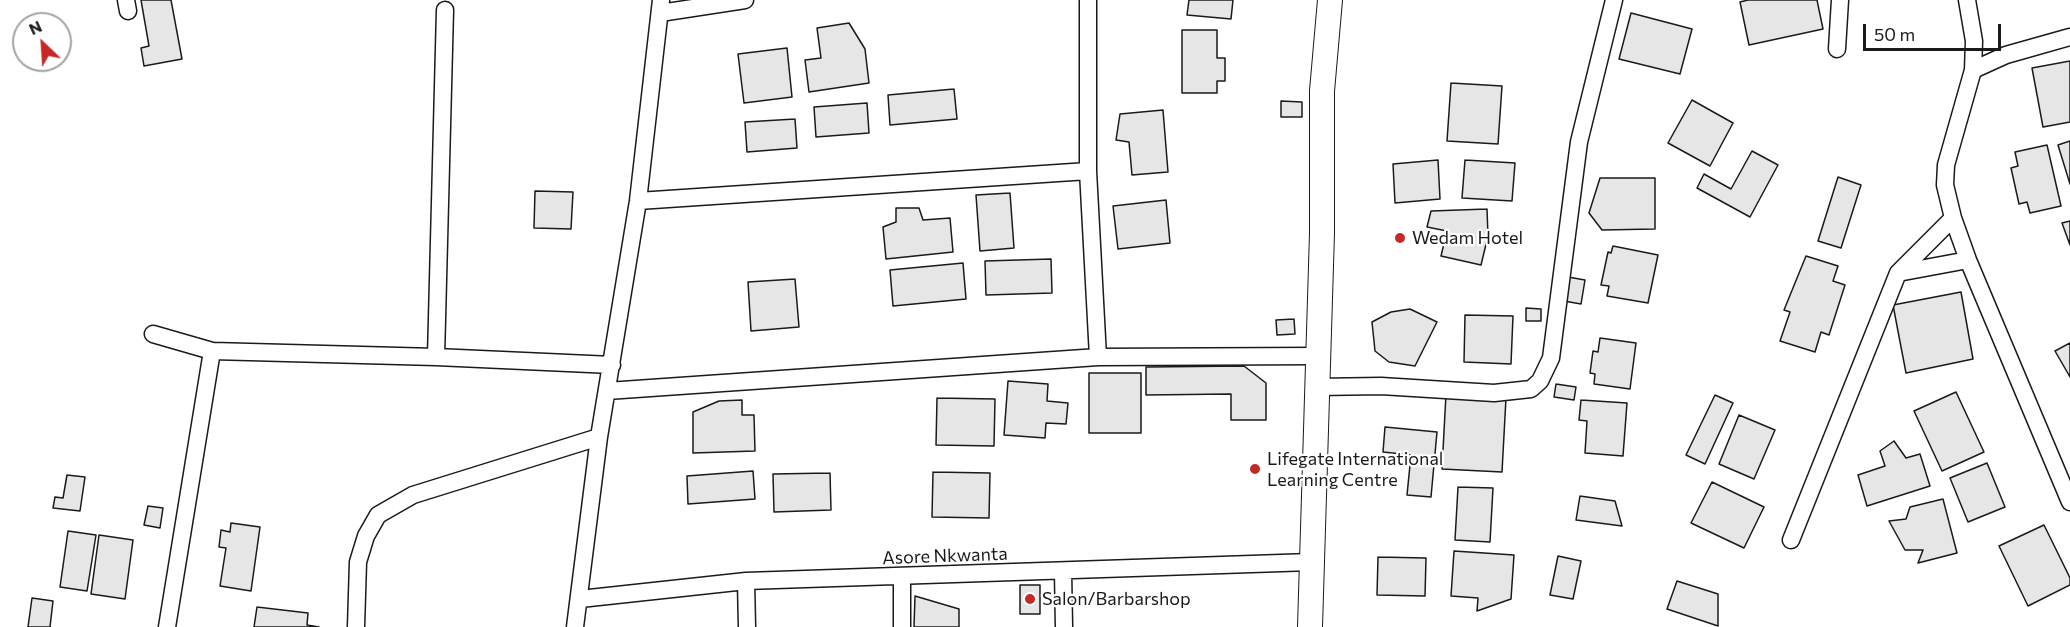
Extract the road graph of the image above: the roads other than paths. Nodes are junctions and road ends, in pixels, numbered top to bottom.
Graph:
1 (745, 0) edge
2 (1088, 0) edge
3 (1330, 0) edge
4 (1614, 0) edge
5 (1840, 0) edge
6 (1967, 0) edge
7 (661, 6) edge
8 (445, 10) dead end
9 (2070, 36) edge
10 (1974, 41) junction
11 (1837, 49) dead end
12 (2006, 56) junction
13 (1973, 70) junction
14 (1088, 171) junction
15 (638, 201) junction
16 (1953, 218) junction
17 (1968, 260) junction
18 (1898, 273) junction
19 (153, 334) dead end
20 (213, 351) junction
21 (1318, 356) junction
22 (436, 357) junction
23 (1098, 357) junction
24 (612, 365) junction
25 (1317, 387) junction
26 (607, 391) junction
27 (599, 437) junction
28 (2070, 502) edge
29 (1791, 540) dead end
30 (1311, 562) junction
31 (1063, 571) junction
32 (902, 576) junction
33 (746, 581) junction
34 (580, 599) junction
35 (167, 627) edge
36 (356, 627) edge
37 (575, 627) edge
38 (747, 627) edge
39 (902, 627) edge
40 (1064, 627) edge
41 (1310, 627) edge

1 - 7 street
2 - 14 street
3 - 21 street
4 - 25 street
5 - 11 street
6 - 10 street
7 - 15 street
8 - 22 street
9 - 12 street
10 - 12 street
10 - 13 street
12 - 13 street
13 - 16 street
14 - 15 street
14 - 23 street
15 - 24 street
16 - 17 street
16 - 18 street
17 - 18 street
17 - 28 street
18 - 29 street
19 - 20 street
20 - 22 street
20 - 35 street
21 - 23 street
21 - 25 street
22 - 24 street
23 - 26 street
24 - 26 street
25 - 30 street
26 - 27 street
27 - 34 street
27 - 36 street
30 - 31 street, Asore Nkwanta
30 - 41 street
31 - 32 street, Asore Nkwanta
31 - 40 street
32 - 33 street, Asore Nkwanta
32 - 39 street
33 - 34 street, Asore Nkwanta
33 - 38 street
34 - 37 street

